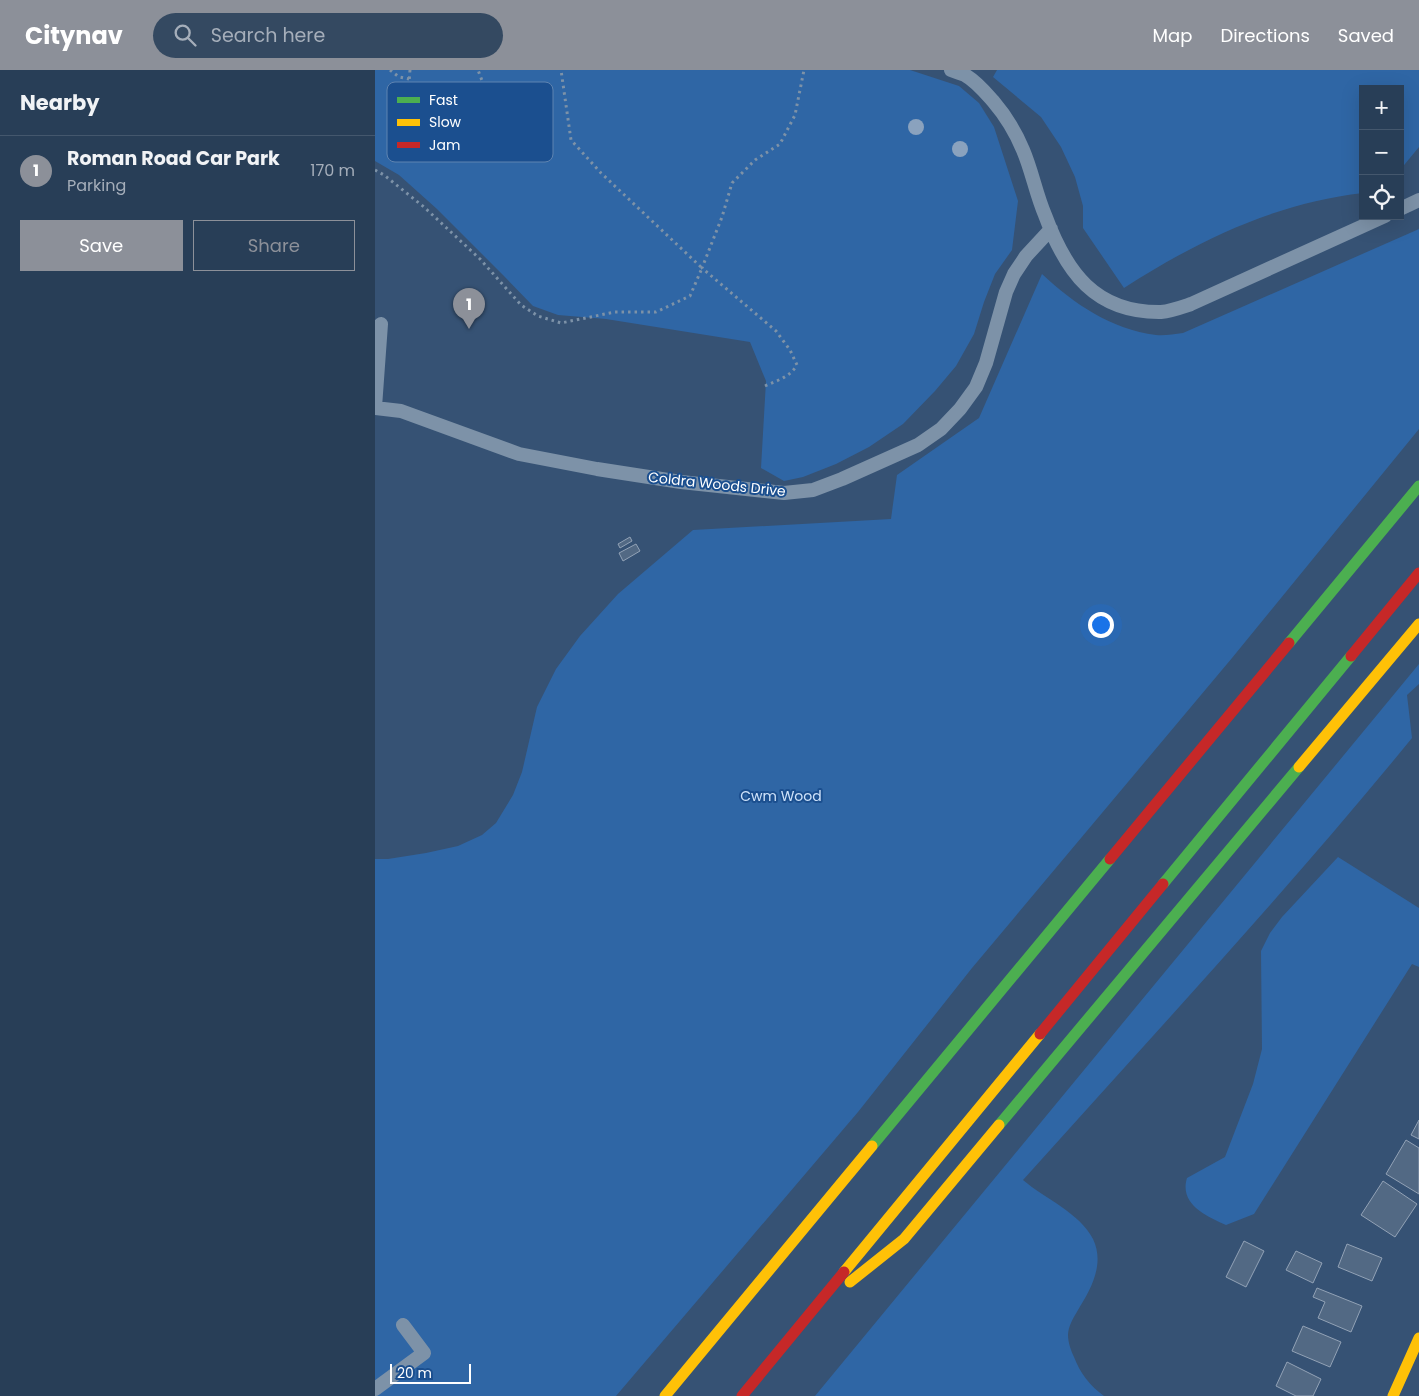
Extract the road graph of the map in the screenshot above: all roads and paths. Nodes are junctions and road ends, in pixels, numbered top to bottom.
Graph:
1 (390, 70) edge
2 (410, 70) edge
3 (478, 70) edge
4 (561, 70) edge
5 (804, 70) edge
6 (951, 70) edge
7 (967, 72) edge
8 (409, 79) joint
9 (483, 82) edge
10 (375, 170) edge
11 (1419, 200) edge
12 (1404, 207) edge
13 (1377, 220) edge
14 (1051, 229) junction
15 (702, 268) junction
16 (381, 324) dead end
17 (765, 386) dead end
18 (375, 408) edge
19 (1419, 486) edge
20 (1419, 573) edge
21 (1419, 624) edge
22 (806, 1317) junction
23 (403, 1325) dead end
24 (1419, 1338) edge
25 (375, 1389) edge
26 (665, 1396) edge
27 (743, 1396) edge
28 (1393, 1396) edge

1 - 8 path
2 - 8 path
3 - 9 path
4 - 15 path
5 - 15 path
6 - 7 lane
7 - 14 lane
10 - 15 path
11 - 12 lane
13 - 14 lane
14 - 18 lane, Coldra Woods Drive
15 - 17 path
16 - 18 lane
19 - 26 main road
20 - 22 main road
21 - 22 main road
22 - 27 main road
23 - 25 lane
24 - 28 main road

